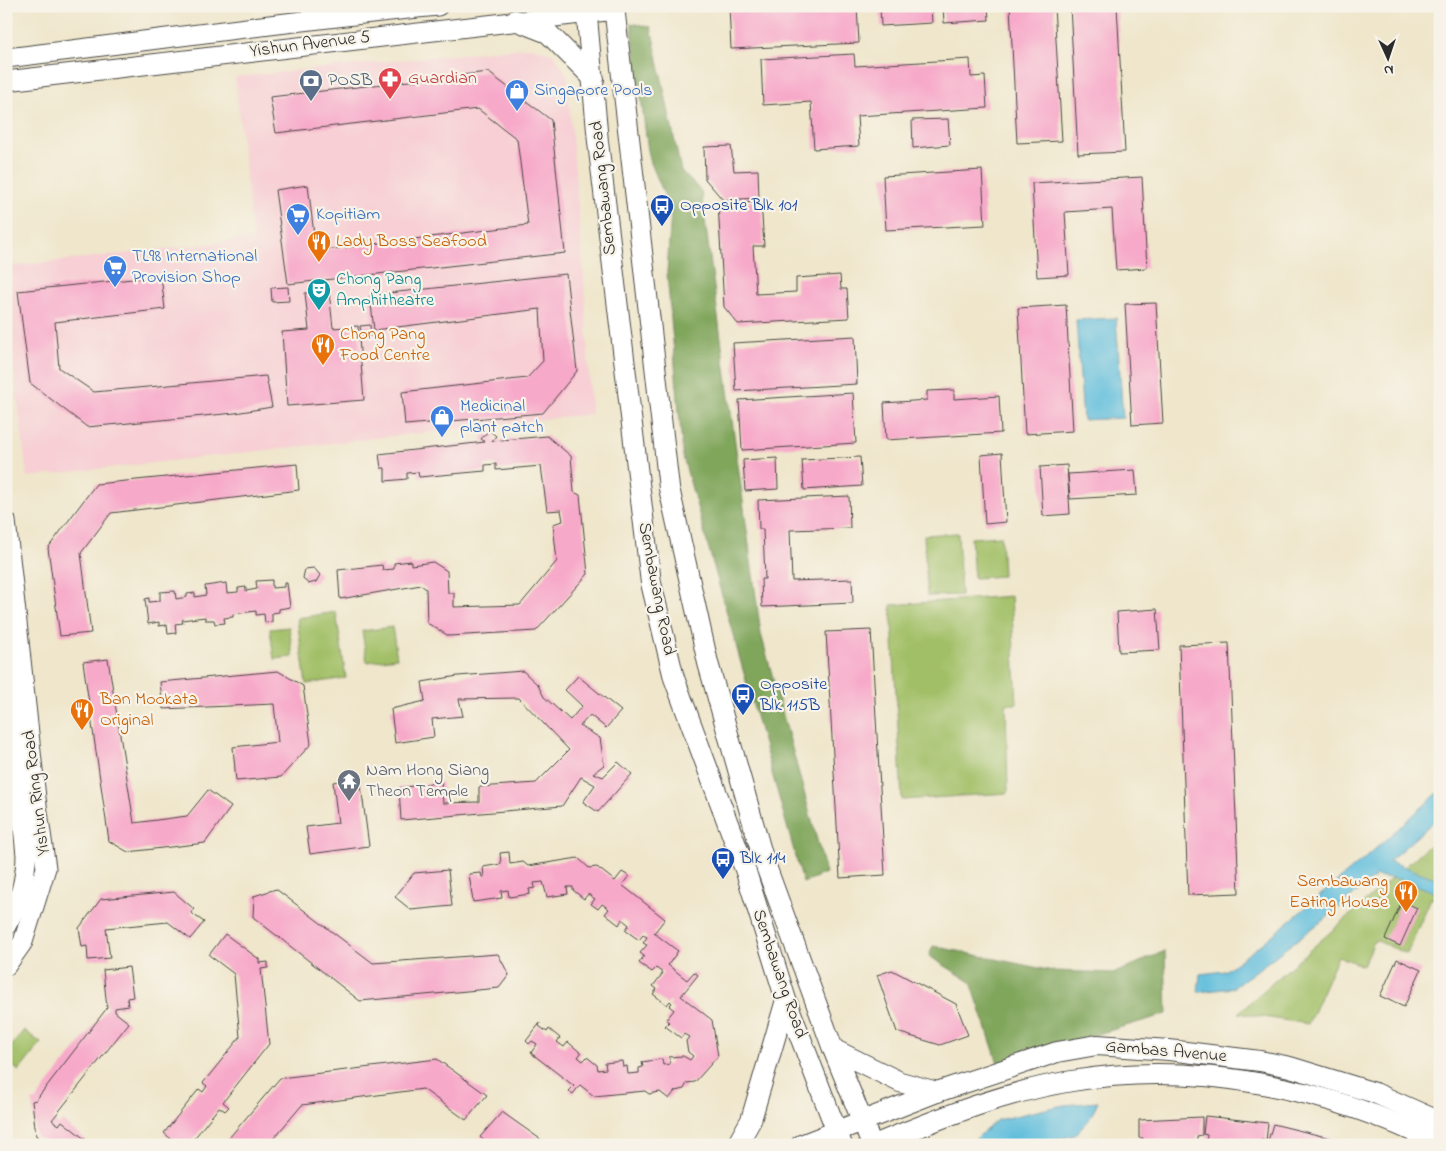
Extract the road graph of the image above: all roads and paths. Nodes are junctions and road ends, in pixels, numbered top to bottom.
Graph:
1 (438, 6) edge
2 (615, 8) edge
3 (586, 10) edge
4 (515, 20) junction
5 (6, 58) edge
6 (594, 79) junction
7 (6, 81) edge
8 (6, 521) edge
9 (6, 665) edge
10 (6, 926) edge
11 (6, 966) edge
12 (786, 1000) junction
13 (833, 1049) junction
14 (937, 1092) junction
15 (940, 1118) junction
16 (863, 1121) junction
17 (1440, 1122) edge
18 (840, 1138) edge
19 (1440, 1144) edge
20 (737, 1145) edge
21 (801, 1145) edge
22 (873, 1145) edge
23 (912, 1145) edge

1 - 5 main road, Yishun Avenue 5
2 - 3 main road, Yishun Avenue 5
2 - 13 main road, Sembawang Road
3 - 4 main road, Yishun Avenue 5
3 - 6 main road, Sembawang Road
4 - 6 main road
4 - 7 main road, Yishun Avenue 5
6 - 12 main road, Sembawang Road
8 - 11 main road, Yishun Ring Road
9 - 10 main road, Yishun Ring Road
12 - 18 main road, Sembawang Road
12 - 20 main road
13 - 14 main road
13 - 16 main road, Sembawang Road
14 - 16 main road, Gambas Avenue
14 - 17 main road, Gambas Avenue
15 - 19 main road, Gambas Avenue
15 - 22 main road, Gambas Avenue
15 - 23 main road
16 - 18 main road, Gambas Avenue
16 - 22 main road, Sembawang Road
18 - 21 main road, Gambas Avenue

